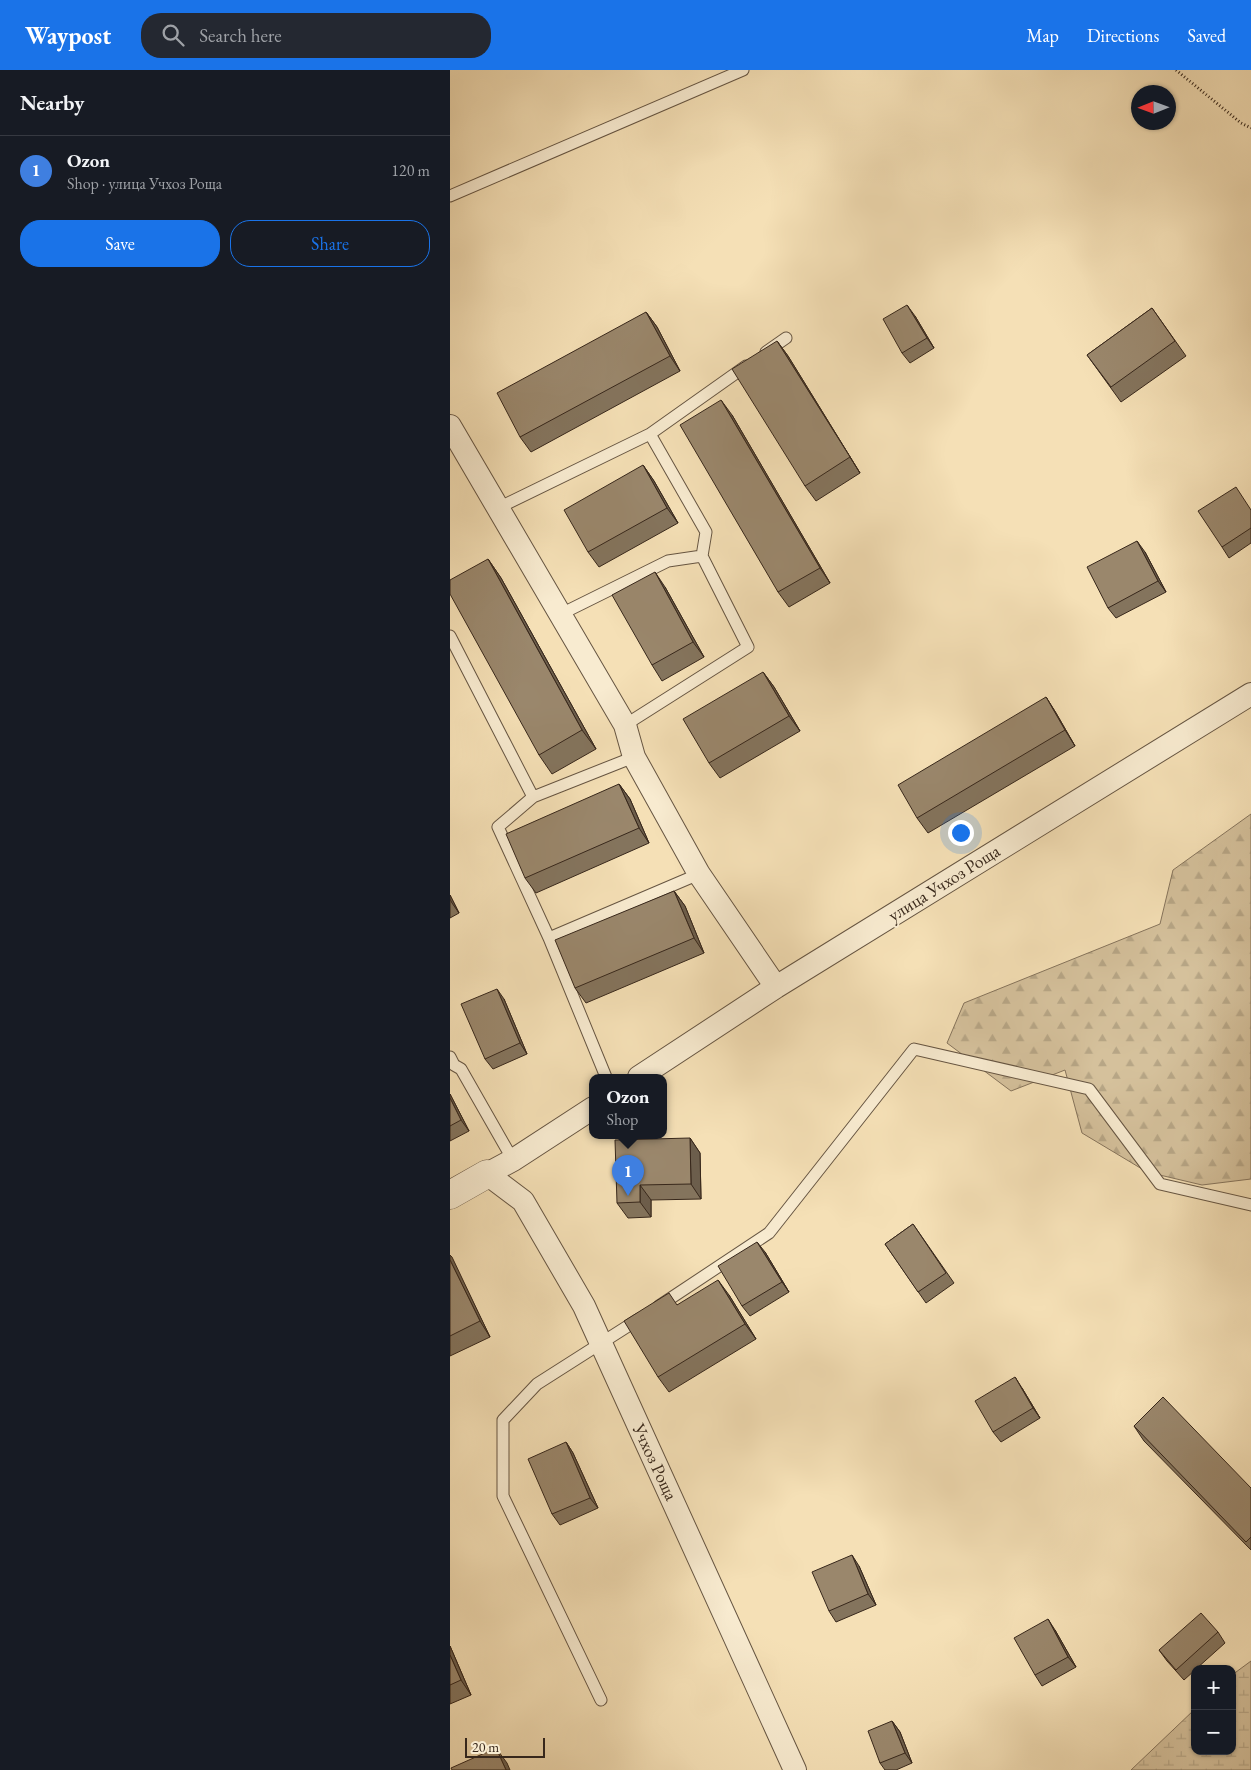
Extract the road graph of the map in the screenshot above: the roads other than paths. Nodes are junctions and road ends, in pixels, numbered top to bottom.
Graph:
1 (743, 70) edge
2 (450, 196) edge
3 (786, 338) dead end
4 (450, 426) edge
5 (650, 434) junction
6 (498, 508) junction
7 (702, 556) junction
8 (561, 614) junction
9 (450, 636) edge
10 (1251, 694) edge
11 (625, 725) junction
12 (634, 757) junction
13 (533, 797) junction
14 (699, 874) junction
15 (549, 938) junction
16 (776, 987) junction
17 (451, 1063) edge
18 (605, 1074) edge
19 (644, 1074) edge
20 (589, 1111) edge
21 (513, 1160) junction
22 (487, 1174) junction
23 (450, 1195) edge
24 (1251, 1205) edge
25 (601, 1344) junction
26 (601, 1700) dead end
27 (795, 1770) edge

1 - 2 lane
3 - 5 lane
4 - 6 street
5 - 6 lane
5 - 7 lane
6 - 8 street
7 - 8 lane
7 - 11 lane
8 - 11 street
9 - 13 lane
10 - 16 street, улица Учхоз Роща
11 - 12 street
12 - 13 lane
12 - 14 street
13 - 15 lane
14 - 15 lane
14 - 16 street
15 - 18 lane
16 - 19 street, улица Учхоз Роща
17 - 21 lane
20 - 21 street
21 - 22 street
22 - 23 street
22 - 25 street, Учхоз Роща
24 - 25 lane
25 - 26 lane
25 - 27 street, Учхоз Роща

